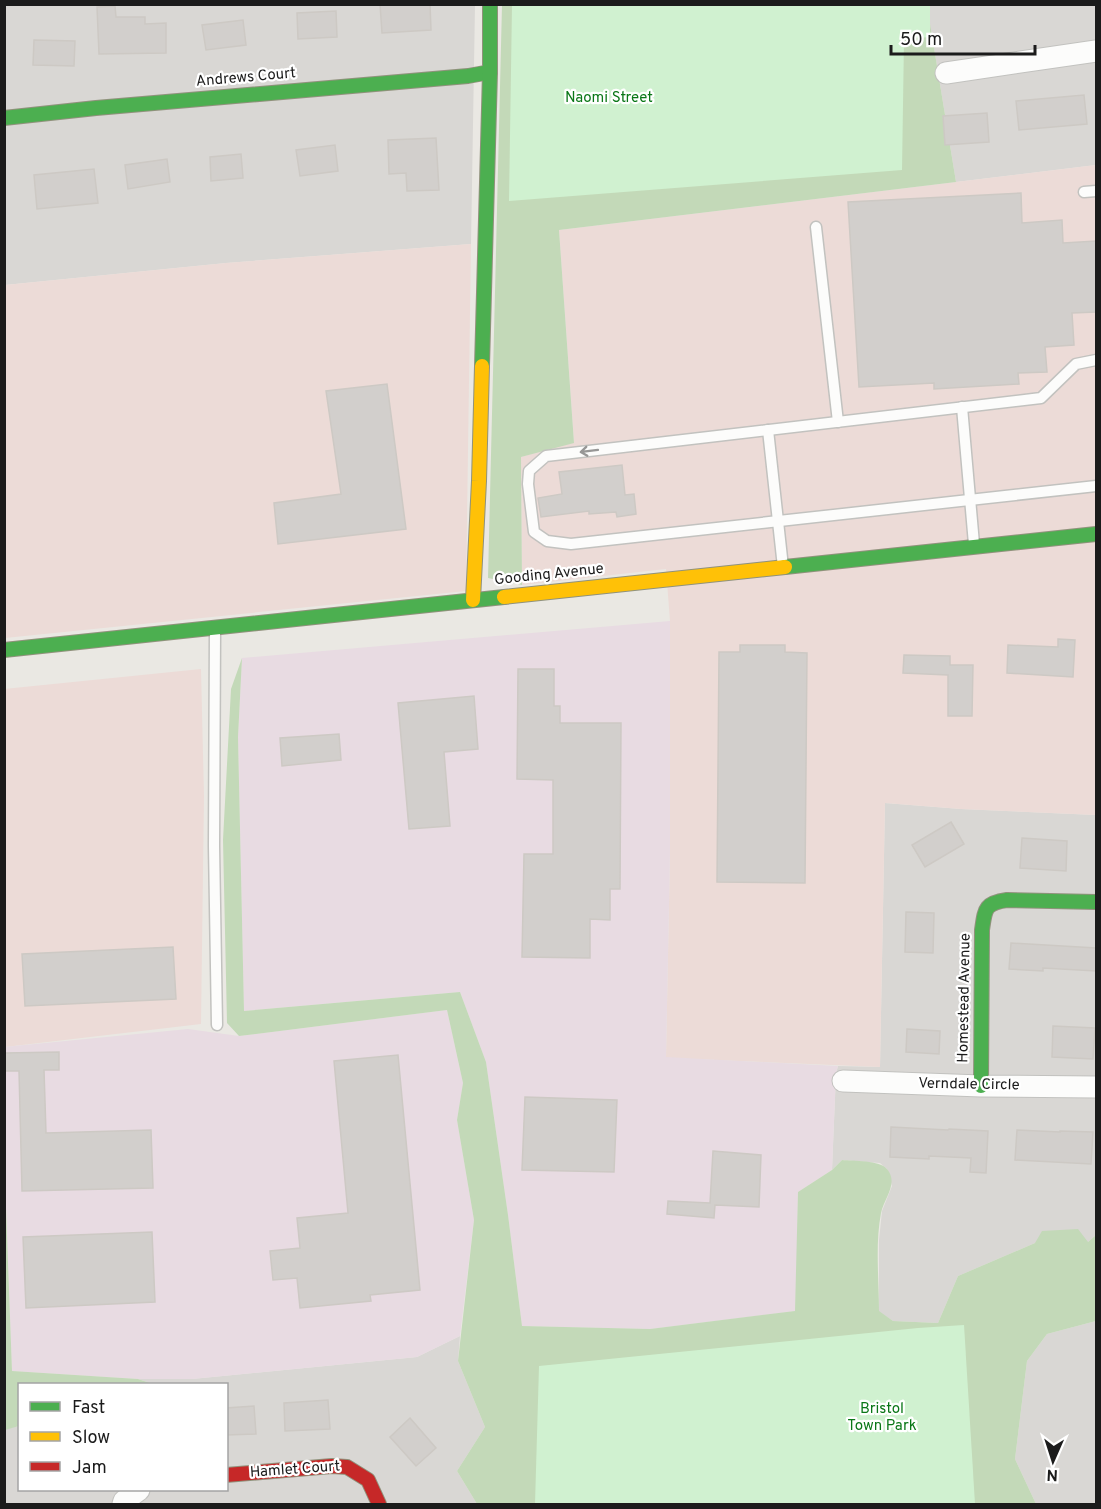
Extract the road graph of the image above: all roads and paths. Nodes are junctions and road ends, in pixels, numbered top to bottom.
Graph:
1 (490, 4) edge
2 (1096, 51) edge
3 (490, 72) junction
4 (946, 73) dead end
5 (4, 118) edge
6 (1096, 191) edge
7 (1084, 192) dead end
8 (816, 227) dead end
9 (1096, 360) edge
10 (962, 407) junction
11 (838, 422) junction
12 (768, 430) junction
13 (1096, 486) edge
14 (970, 499) junction
15 (778, 521) junction
16 (1096, 534) edge
17 (974, 547) junction
18 (783, 567) junction
19 (473, 600) junction
20 (215, 628) junction
21 (4, 650) edge
22 (1096, 902) edge
23 (217, 1025) dead end
24 (843, 1082) dead end
25 (981, 1086) junction
26 (1096, 1087) edge
27 (228, 1475) edge
28 (137, 1491) edge
29 (123, 1504) edge
30 (379, 1504) edge

1 - 3 street
2 - 4 street
3 - 5 street, Andrews Court
3 - 19 street
6 - 7 lane
8 - 11 lane
9 - 10 lane
10 - 11 lane
10 - 14 lane
11 - 12 lane
12 - 15 lane
12 -> 15 lane
13 - 14 lane
14 - 15 lane
14 - 17 lane
15 - 18 lane
16 - 17 street, Gooding Avenue
17 - 18 street, Gooding Avenue
18 - 19 street, Gooding Avenue
19 - 20 street, Gooding Avenue
20 - 21 street, Gooding Avenue
20 - 23 lane
22 - 25 street, Homestead Avenue
24 - 25 street, Verndale Circle
25 - 26 street, Verndale Circle
27 - 30 street, Hamlet Court
28 - 29 street

